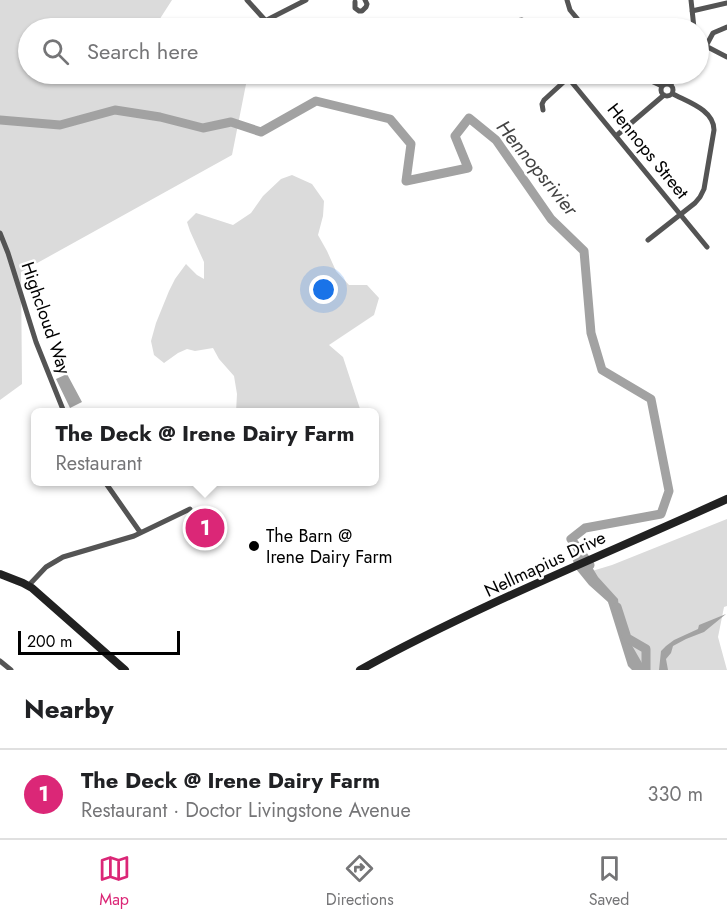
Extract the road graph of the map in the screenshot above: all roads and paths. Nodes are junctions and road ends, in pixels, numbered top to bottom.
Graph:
1 (247, 0) edge
2 (306, 0) edge
3 (365, 0) edge
4 (567, 0) edge
5 (691, 0) edge
6 (355, 1) edge
7 (727, 3) edge
8 (692, 11) junction
9 (264, 18) edge
10 (270, 18) edge
11 (577, 18) edge
12 (693, 18) edge
13 (727, 27) edge
14 (709, 40) edge
15 (709, 48) edge
16 (727, 57) edge
17 (559, 84) edge
18 (573, 84) edge
19 (658, 84) edge
20 (670, 85) joint
21 (662, 86) junction
22 (673, 94) junction
23 (664, 95) junction
24 (543, 110) dead end
25 (615, 136) junction
26 (681, 214) junction
27 (0, 233) edge
28 (648, 240) dead end
29 (707, 248) dead end
30 (62, 408) edge
31 (108, 486) edge
32 (727, 499) edge
33 (190, 509) dead end
34 (140, 532) junction
35 (0, 574) edge
36 (29, 585) junction
37 (378, 660) junction
38 (0, 661) edge
39 (11, 670) edge
40 (125, 670) edge
41 (352, 670) edge
42 (360, 670) edge

1 - 9 street
2 - 10 street
3 - 6 street
4 - 11 street
5 - 8 street
7 - 8 street
8 - 12 street
13 - 14 street
15 - 16 street
17 - 24 street
18 - 25 street, Hennops Street
19 - 21 street
20 - 21 street
20 - 22 street
21 - 23 street
22 - 23 street
22 - 26 street
23 - 25 street
25 - 26 street, Hennops Street
26 - 28 street
26 - 29 street, Hennops Street
27 - 30 street, Highcloud Way
31 - 34 street
32 - 37 main road, Nellmapius Drive
33 - 34 street
34 - 36 street
35 - 36 main road
36 - 40 main road
37 - 41 main road, Nellmapius Drive
37 - 42 main road, Nellmapius Drive
38 - 39 street

